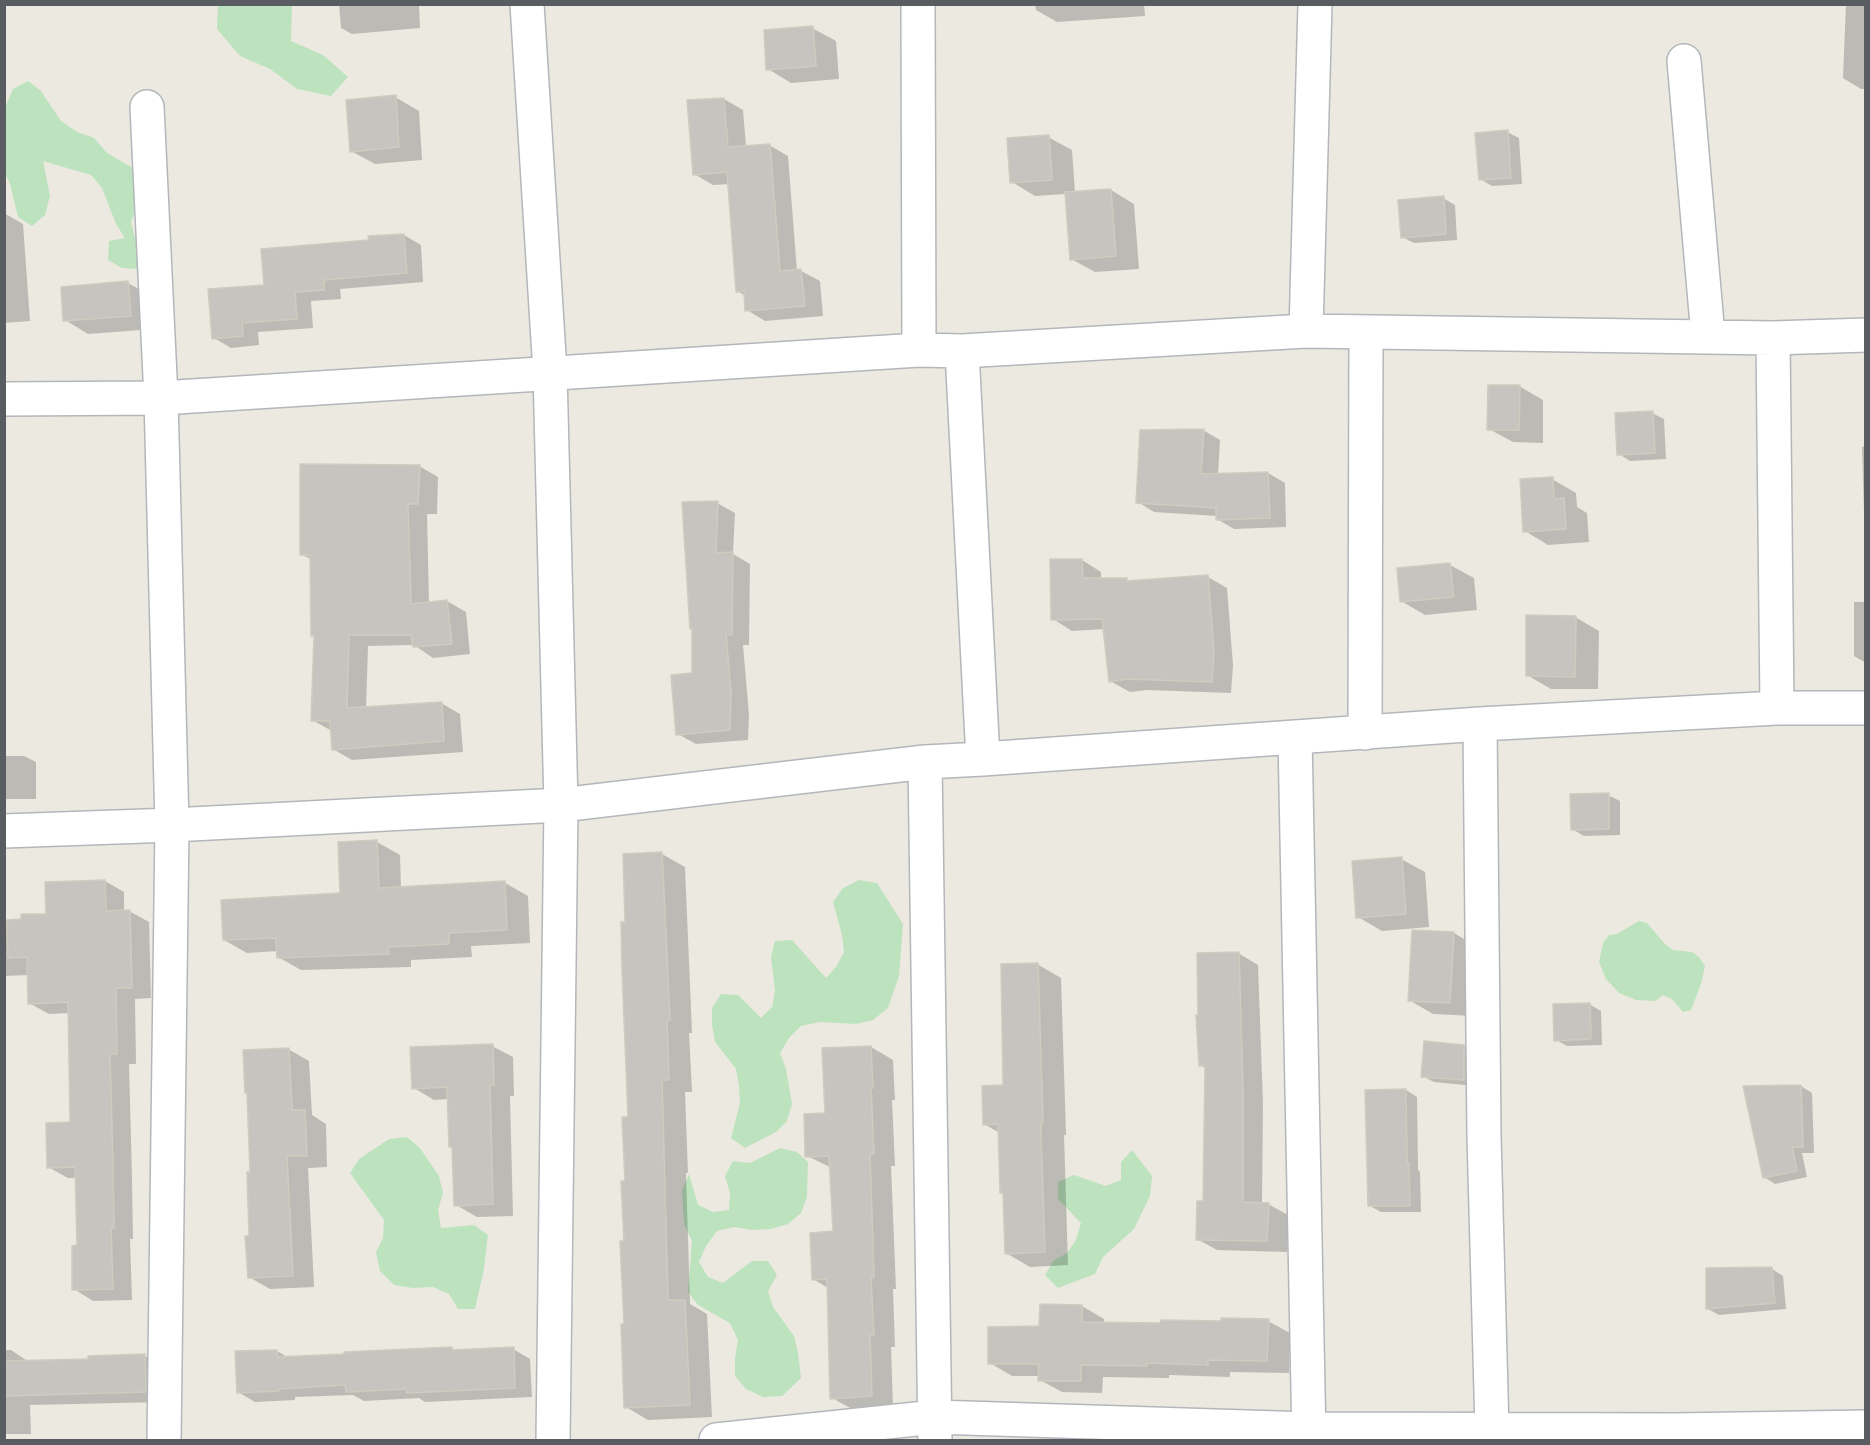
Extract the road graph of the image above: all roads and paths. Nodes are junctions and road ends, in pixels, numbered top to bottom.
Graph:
1 (527, 4) edge
2 (918, 4) edge
3 (1315, 4) edge
4 (1684, 61) dead end
5 (147, 107) dead end
6 (1306, 331) junction
7 (1366, 332) junction
8 (1866, 335) edge
9 (1708, 336) junction
10 (1773, 338) junction
11 (919, 350) junction
12 (962, 351) junction
13 (549, 372) junction
14 (161, 398) junction
15 (4, 399) edge
16 (1777, 708) junction
17 (1866, 708) edge
18 (1480, 724) junction
19 (1365, 733) junction
20 (1295, 737) junction
21 (982, 759) junction
22 (925, 762) junction
23 (561, 805) junction
24 (172, 825) junction
25 (4, 831) edge
26 (1866, 1427) edge
27 (935, 1429) edge
28 (1492, 1429) junction
29 (1309, 1435) edge
30 (1675, 1435) edge
31 (164, 1440) edge
32 (553, 1440) edge
33 (716, 1440) edge

1 - 13 street
2 - 11 street
3 - 6 street
4 - 9 street
5 - 14 street
6 - 7 street
6 - 12 street
7 - 9 street
7 - 19 street
8 - 10 street
9 - 10 street
10 - 16 street
11 - 12 street
11 - 13 street
12 - 21 street
13 - 14 street
13 - 23 street
14 - 15 street
14 - 24 street
16 - 17 street
16 - 18 street
18 - 19 street
18 - 28 street
19 - 20 street
20 - 21 street
20 - 29 street
21 - 22 street
22 - 23 street
22 - 27 street
23 - 24 street
23 - 32 street
24 - 25 street
24 - 31 street
26 - 30 street
27 - 29 street
27 - 33 street
28 - 29 street
28 - 30 street

